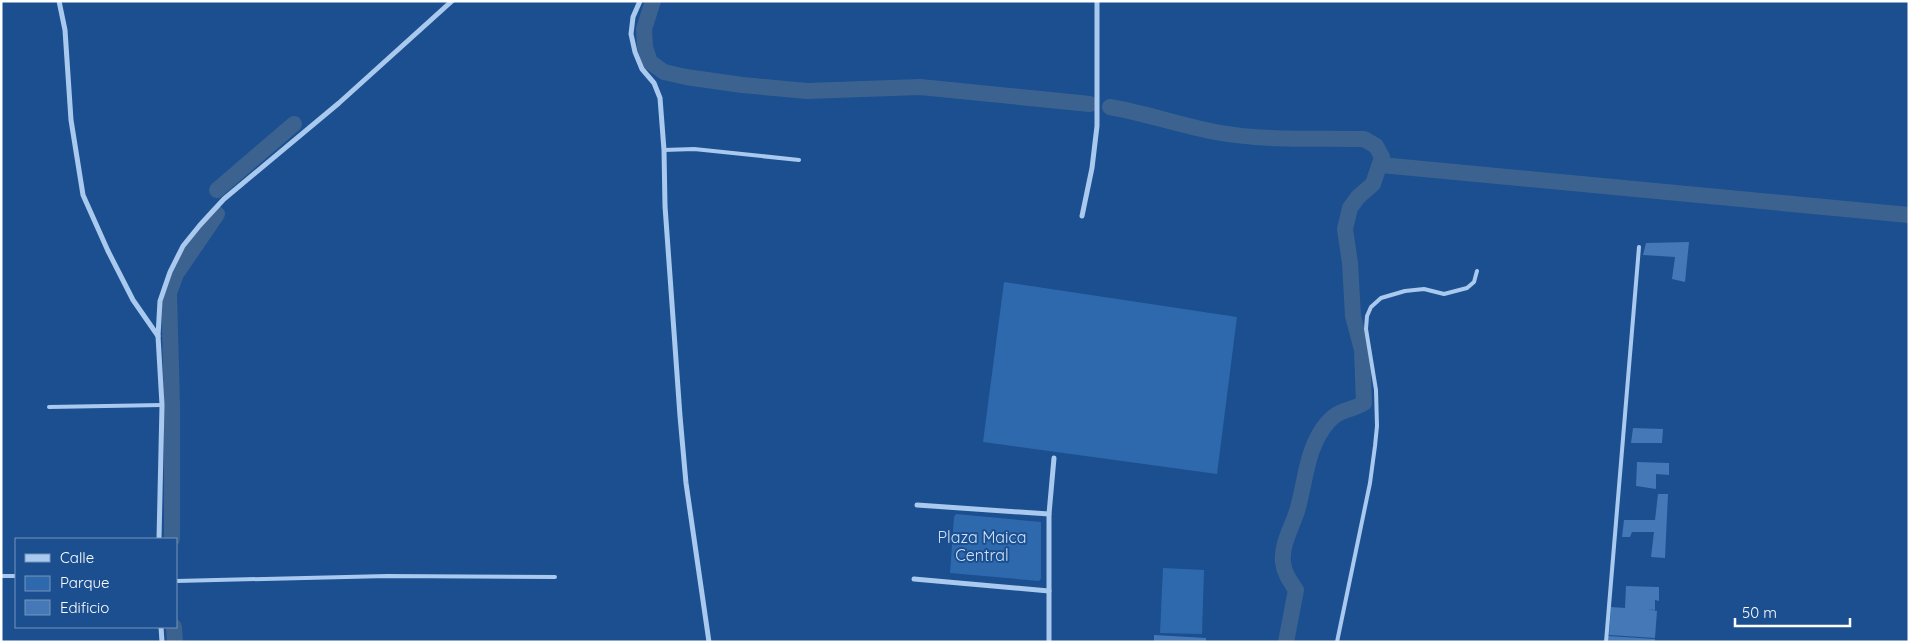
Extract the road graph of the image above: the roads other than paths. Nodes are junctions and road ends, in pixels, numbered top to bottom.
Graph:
1 (59, 1) edge
2 (452, 1) edge
3 (640, 1) edge
4 (1097, 1) edge
5 (664, 150) junction
6 (799, 160) dead end
7 (1082, 216) dead end
8 (1639, 247) dead end
9 (1477, 271) dead end
10 (158, 336) junction
11 (162, 405) junction
12 (48, 407) dead end
13 (1054, 458) dead end
14 (917, 506) dead end
15 (1049, 514) junction
16 (160, 538) edge
17 (1, 576) edge
18 (15, 576) edge
19 (555, 576) dead end
20 (914, 579) dead end
21 (178, 581) edge
22 (1049, 591) junction
23 (161, 628) edge
24 (162, 642) edge
25 (709, 642) edge
26 (1049, 642) edge
27 (1337, 642) edge
28 (1606, 642) edge

1 - 10 street
2 - 10 street
3 - 5 street
4 - 7 street
5 - 6 lane
5 - 25 street
8 - 28 lane
9 - 27 lane
10 - 11 street
11 - 12 lane
11 - 16 street
13 - 15 street
14 - 15 street
15 - 22 street
17 - 18 lane
19 - 21 lane
20 - 22 street
22 - 26 street
23 - 24 street

